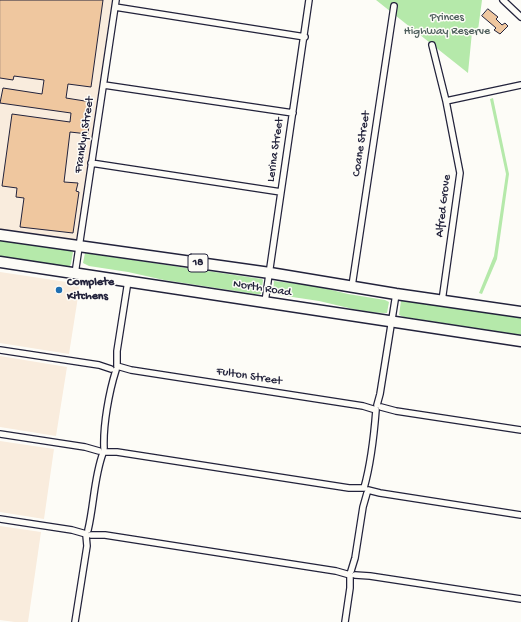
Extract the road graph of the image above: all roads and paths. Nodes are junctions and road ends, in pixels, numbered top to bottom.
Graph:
1 (116, 0) edge
2 (309, 0) edge
3 (503, 0) edge
4 (394, 6) dead end
5 (115, 7) junction
6 (521, 17) edge
7 (305, 37) junction
8 (432, 44) dead end
9 (104, 85) junction
10 (521, 85) edge
11 (446, 101) junction
12 (293, 113) junction
13 (91, 163) junction
14 (281, 192) junction
15 (0, 234) edge
16 (79, 245) junction
17 (0, 262) edge
18 (270, 273) junction
19 (75, 274) junction
20 (128, 281) junction
21 (352, 286) junction
22 (396, 294) junction
23 (442, 301) junction
24 (265, 302) junction
25 (521, 312) edge
26 (392, 321) junction
27 (521, 341) edge
28 (0, 350) edge
29 (114, 367) junction
30 (378, 408) junction
31 (521, 430) edge
32 (0, 434) edge
33 (102, 450) junction
34 (365, 491) junction
35 (521, 515) edge
36 (0, 519) edge
37 (89, 533) junction
38 (353, 573) junction
39 (521, 599) edge
40 (75, 622) edge
41 (345, 622) edge

1 - 5 street, Franklyn Street
2 - 7 street, Lerina Street
3 - 6 street
4 - 21 street, Coane Street
5 - 7 street
5 - 9 street, Franklyn Street
7 - 12 street, Lerina Street
8 - 11 street, Alfred Grove
9 - 12 street
9 - 13 street, Franklyn Street
10 - 11 street
11 - 23 street, Alfred Grove
12 - 14 street, Lerina Street
13 - 14 street
13 - 16 street, Franklyn Street
14 - 18 street, Lerina Street
15 - 16 highway, North Road / 18
16 - 18 highway, North Road / 18
16 - 19 street, Franklyn Street
17 - 19 highway, North Road
18 - 21 highway, North Road / 18
18 - 24 street, Lerina Street
19 - 20 highway, North Road
20 - 24 highway, North Road
20 - 29 street
21 - 22 highway, North Road / 18
22 - 23 highway, North Road / 18
22 - 26 street
23 - 25 highway, North Road / 18
24 - 26 highway, North Road
26 - 27 highway, North Road
26 - 30 street
28 - 29 street, Fulton Street
29 - 30 street, Fulton Street
29 - 33 street
30 - 31 street, Fulton Street
30 - 34 street
32 - 33 street
33 - 34 street
33 - 37 street
34 - 35 street
34 - 38 street
36 - 37 street
37 - 38 street
37 - 40 street
38 - 39 street
38 - 41 street

